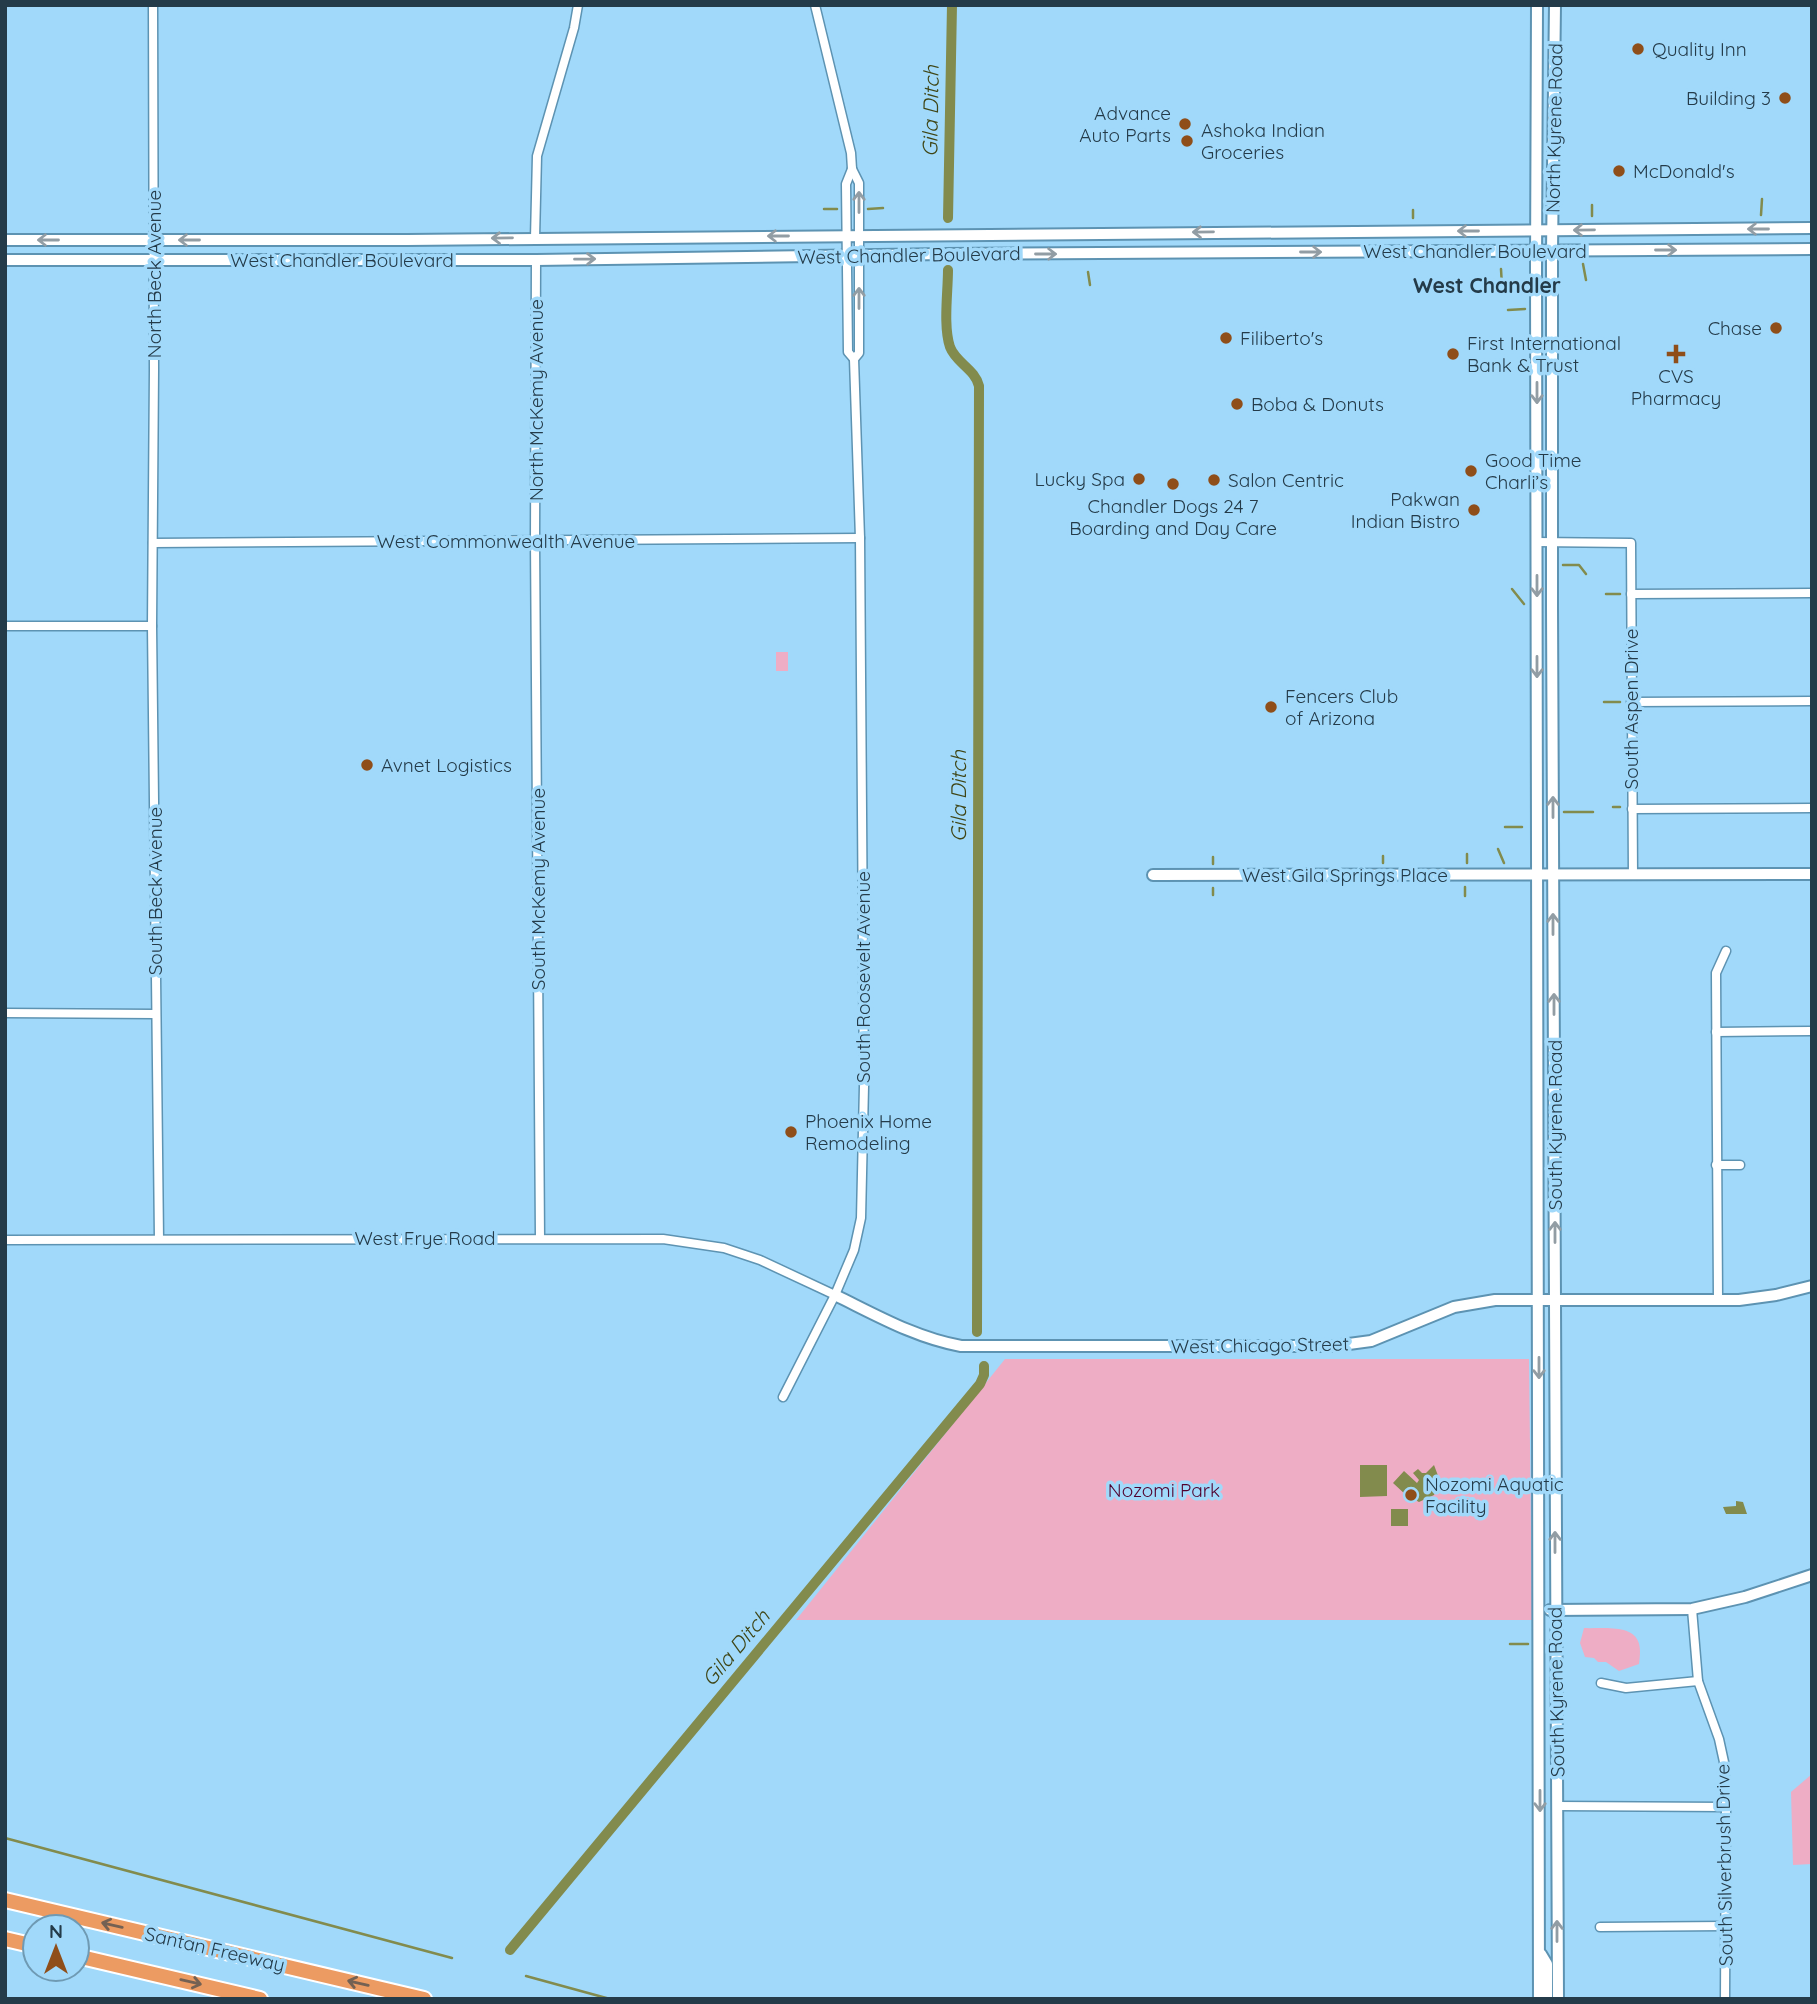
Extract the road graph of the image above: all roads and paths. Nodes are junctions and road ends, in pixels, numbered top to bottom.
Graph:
1 (153, 5) edge
2 (578, 5) edge
3 (815, 5) edge
4 (1537, 5) edge
5 (1555, 5) edge
6 (852, 169) junction
7 (1812, 228) edge
8 (1536, 230) junction
9 (1553, 230) junction
10 (847, 236) junction
11 (859, 236) junction
12 (535, 237) junction
13 (5, 240) edge
14 (154, 240) junction
15 (1812, 249) edge
16 (1536, 251) junction
17 (1552, 251) junction
18 (847, 256) junction
19 (859, 256) junction
20 (5, 260) edge
21 (154, 260) junction
22 (536, 260) junction
23 (854, 359) junction
24 (1552, 403) junction
25 (1537, 434) junction
26 (860, 538) junction
27 (535, 541) junction
28 (1537, 542) junction
29 (1553, 542) junction
30 (153, 543) junction
31 (1812, 593) edge
32 (1631, 594) junction
33 (5, 626) edge
34 (152, 626) junction
35 (1812, 701) edge
36 (1631, 702) junction
37 (1812, 808) edge
38 (1632, 809) junction
39 (1812, 874) edge
40 (1153, 875) dead end
41 (1538, 875) junction
42 (1553, 875) junction
43 (1633, 875) junction
44 (1726, 951) dead end
45 (5, 1013) edge
46 (155, 1014) junction
47 (1716, 1031) junction
48 (1812, 1031) edge
49 (1716, 1165) junction
50 (1740, 1165) dead end
51 (540, 1238) junction
52 (159, 1239) junction
53 (5, 1240) edge
54 (1812, 1286) edge
55 (835, 1295) junction
56 (1718, 1299) junction
57 (1539, 1300) junction
58 (1555, 1300) junction
59 (783, 1397) dead end
60 (1812, 1575) edge
61 (1692, 1609) junction
62 (1540, 1610) junction
63 (1555, 1611) junction
64 (1698, 1681) junction
65 (1601, 1683) dead end
66 (1557, 1806) junction
67 (1726, 1807) junction
68 (5, 1900) edge
69 (1726, 1926) junction
70 (1600, 1927) dead end
71 (1539, 1952) junction
72 (91, 1959) edge
73 (260, 1999) edge
74 (424, 1999) edge
75 (1539, 1999) edge
76 (1547, 1999) edge
77 (1558, 1999) edge
78 (1725, 1999) edge

1 - 14 street, North Beck Avenue
2 - 12 street
3 - 6 street
4 - 8 main road, North Kyrene Road
5 - 9 main road, North Kyrene Road
6 - 10 street
11 -> 6 street
7 -> 9 main road, West Chandler Boulevard
8 - 9 main road, West Chandler Boulevard
8 -> 11 main road, West Chandler Boulevard
8 - 16 main road, North Kyrene Road
9 - 17 main road, North Kyrene Road
10 - 11 main road, West Chandler Boulevard
10 -> 12 main road, West Chandler Boulevard
10 - 18 street
11 - 19 street
12 -> 14 main road, West Chandler Boulevard
14 -> 13 main road, West Chandler Boulevard
14 - 21 street, North Beck Avenue
17 -> 15 main road, West Chandler Boulevard
16 - 17 main road, West Chandler Boulevard
19 -> 16 main road, West Chandler Boulevard
16 -> 25 main road, South Kyrene Road
17 - 24 main road, South Kyrene Road
18 - 19 main road, West Chandler Boulevard
22 -> 18 main road, West Chandler Boulevard
18 - 23 street
23 -> 19 street
20 - 21 main road, West Chandler Boulevard
21 - 22 main road, West Chandler Boulevard
21 - 30 street, North Beck Avenue
22 - 27 street, North McKemy Avenue
23 - 26 street, South Roosevelt Avenue
24 - 25 main road
24 - 29 main road, South Kyrene Road
25 - 28 main road, South Kyrene Road
26 - 27 street, West Commonwealth Avenue
26 - 55 street, South Roosevelt Avenue
27 - 30 street, West Commonwealth Avenue
27 - 51 street, South McKemy Avenue
28 - 29 street
28 -> 41 main road, South Kyrene Road
29 - 32 street, South Aspen Drive
42 -> 29 main road, South Kyrene Road
30 - 34 street, South Beck Avenue
31 - 32 street
32 - 36 street, South Aspen Drive
33 - 34 street
34 - 46 street, South Beck Avenue
35 - 36 street
36 - 38 street, South Aspen Drive
37 - 38 street
38 - 43 street, South Aspen Drive
39 - 43 main road, West Gila Springs Place
40 - 41 main road, West Gila Springs Place
41 - 42 main road, West Gila Springs Place
41 - 57 main road, South Kyrene Road
42 - 43 main road, West Gila Springs Place
58 -> 42 main road, South Kyrene Road
44 - 47 street
45 - 46 street
46 - 52 street, South Beck Avenue
47 - 48 street
47 - 49 street
49 - 50 street
49 - 56 street
51 - 52 street, West Frye Road
51 - 55 street, West Frye Road
52 - 53 street, West Frye Road
54 - 56 main road, West Chicago Street
55 - 57 main road, West Chicago Street
55 - 59 street, South Roosevelt Avenue
56 - 58 main road, West Chicago Street
57 - 58 main road, West Chicago Street
57 -> 62 main road, South Kyrene Road
63 -> 58 main road, South Kyrene Road
60 - 61 main road
61 - 63 main road
61 - 64 street, South Silverbrush Drive
62 - 63 main road
62 -> 71 main road, South Kyrene Road
63 - 66 main road, South Kyrene Road
64 - 65 street
64 - 67 street, South Silverbrush Drive
66 - 67 street
77 -> 66 main road, South Kyrene Road
67 - 69 street, South Silverbrush Drive
74 -> 68 highway, Santan Freeway
69 - 70 street
69 - 78 street, South Silverbrush Drive
71 - 75 main road, South Kyrene Road
71 - 76 main road
72 -> 73 highway, Santan Freeway

